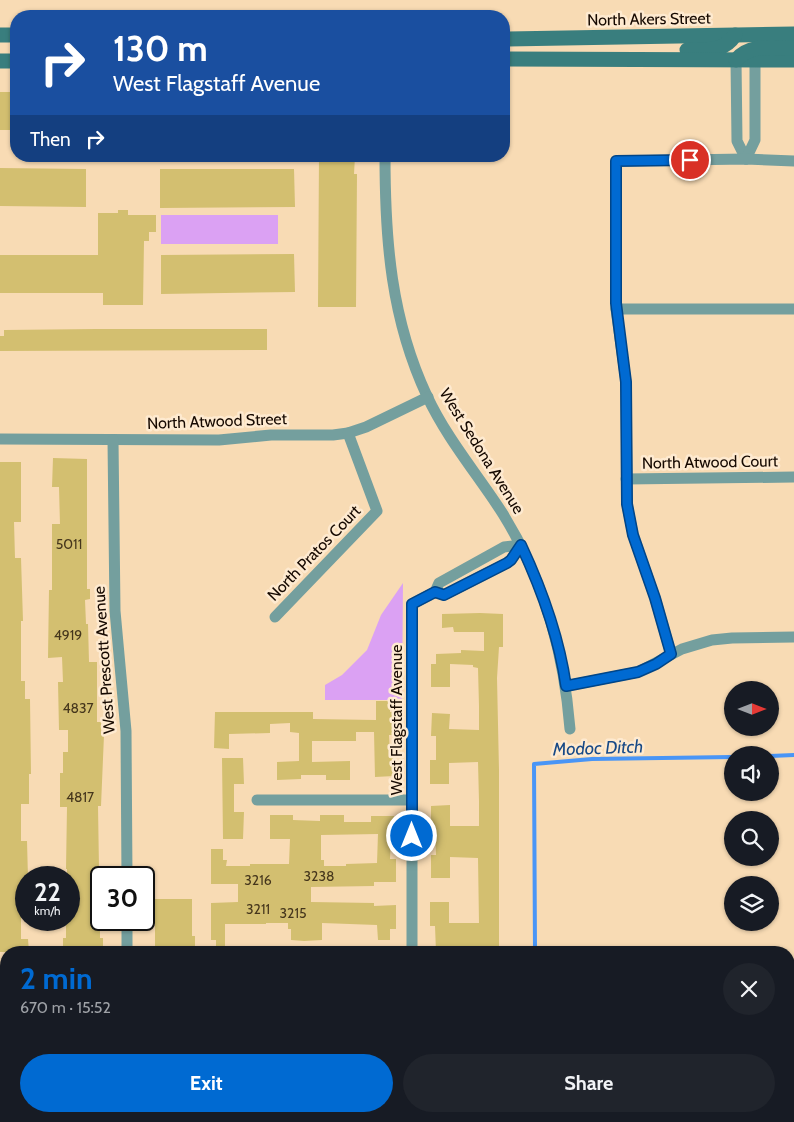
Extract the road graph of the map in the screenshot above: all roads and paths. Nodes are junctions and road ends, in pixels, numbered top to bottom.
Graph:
1 (794, 34) edge
2 (735, 36) junction
3 (510, 39) edge
4 (794, 48) edge
5 (510, 59) edge
6 (612, 59) junction
7 (736, 60) junction
8 (755, 60) junction
9 (794, 60) edge
10 (746, 159) junction
11 (794, 161) edge
12 (385, 162) edge
13 (616, 309) junction
14 (794, 309) edge
15 (428, 397) junction
16 (348, 433) junction
17 (0, 439) edge
18 (114, 440) junction
19 (794, 478) edge
20 (626, 480) junction
21 (521, 545) junction
22 (275, 617) dead end
23 (794, 637) edge
24 (671, 654) junction
25 (566, 686) junction
26 (570, 729) dead end
27 (257, 800) dead end
28 (412, 800) junction
29 (127, 866) edge
30 (127, 931) edge
31 (127, 946) edge
32 (412, 946) edge

1 - 2 main road, North Akers Street
2 - 3 main road, North Akers Street
2 - 6 main road
4 - 7 main road
5 - 6 main road
6 - 7 main road
7 - 8 main road
7 - 10 street
8 - 9 main road
8 - 10 street
10 - 11 street
10 - 13 street
12 - 15 street, West Sedona Avenue
13 - 14 street
13 - 20 street
15 - 16 street, North Atwood Street
15 - 21 street, West Sedona Avenue
16 - 18 street, North Atwood Street
16 - 22 street, North Pratos Court
17 - 18 street, North Atwood Street
18 - 29 street, West Prescott Avenue
19 - 20 street, North Atwood Court
20 - 24 street
21 - 25 street, West Sedona Avenue
21 - 28 street, West Flagstaff Avenue
23 - 24 street
24 - 25 street
25 - 26 street, West Sedona Avenue
27 - 28 street
28 - 32 street, West Flagstaff Avenue
30 - 31 street

